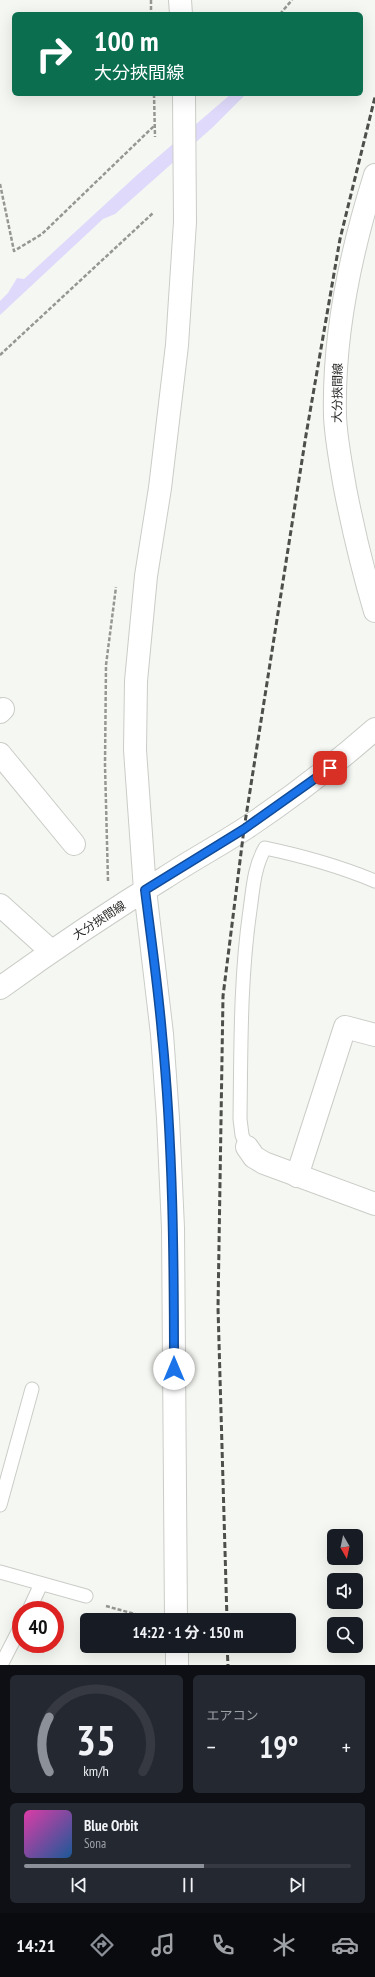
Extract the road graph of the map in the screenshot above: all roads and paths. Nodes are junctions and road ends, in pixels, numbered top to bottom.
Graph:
1 (150, 0) edge
2 (180, 0) edge
3 (292, 0) edge
4 (151, 12) edge
5 (181, 12) edge
6 (282, 12) edge
7 (184, 96) edge
8 (375, 174) edge
9 (0, 184) edge
10 (372, 200) edge
11 (153, 213) dead end
12 (0, 355) edge
13 (375, 611) edge
14 (375, 729) edge
15 (0, 754) edge
16 (74, 844) dead end
17 (375, 881) edge
18 (145, 890) junction
19 (0, 905) edge
20 (51, 951) junction
21 (0, 988) edge
22 (375, 1035) edge
23 (247, 1147) joint
24 (297, 1176) junction
25 (375, 1204) edge
26 (32, 1389) dead end
27 (0, 1505) edge
28 (0, 1572) edge
29 (41, 1584) junction
30 (86, 1596) joint
31 (33, 1601) edge
32 (131, 1613) edge
33 (176, 1613) edge
34 (12, 1644) edge
35 (177, 1653) edge
36 (1, 1665) edge
37 (177, 1665) edge

1 - 4 path
2 - 5 street
3 - 6 path
7 - 9 path
7 - 18 street
8 - 10 street, 大分挾間線
10 - 13 street, 大分挾間線
11 - 12 path
14 - 18 street, 大分挾間線
15 - 16 street
17 - 23 lane
18 - 20 street, 大分挾間線
18 - 33 street
19 - 20 street
20 - 21 street, 大分挾間線
22 - 24 street
23 - 24 street
24 - 25 street
26 - 27 lane
28 - 29 lane
29 - 30 lane
29 - 31 lane
30 - 32 path
34 - 36 lane
35 - 37 street

